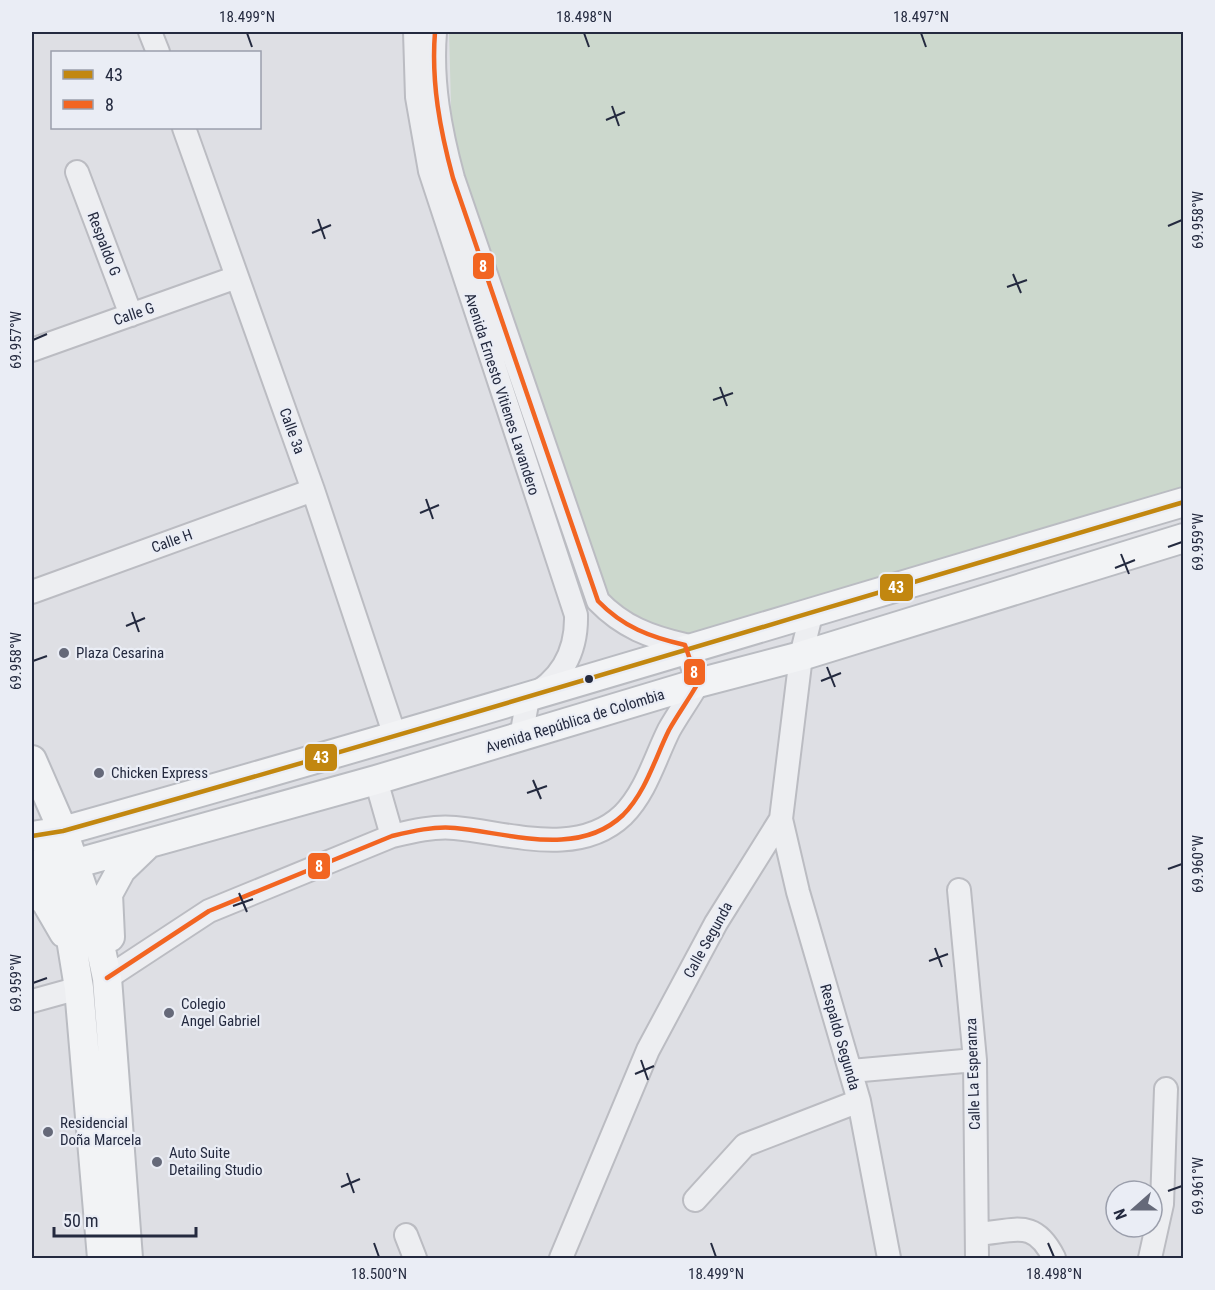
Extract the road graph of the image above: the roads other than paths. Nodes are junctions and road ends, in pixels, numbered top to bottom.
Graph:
1 (150, 32) edge
2 (415, 32) edge
3 (435, 32) edge
4 (158, 51) edge
5 (184, 129) edge
6 (77, 172) dead end
7 (457, 225) junction
8 (237, 277) junction
9 (131, 315) junction
10 (32, 350) edge
11 (512, 391) junction
12 (313, 490) junction
13 (1184, 502) edge
14 (1184, 538) edge
15 (32, 592) edge
16 (812, 611) junction
17 (686, 648) junction
18 (801, 656) junction
19 (698, 683) junction
20 (528, 698) junction
21 (395, 736) junction
22 (521, 737) junction
23 (33, 763) edge
24 (376, 780) junction
25 (110, 818) junction
26 (781, 819) junction
27 (392, 836) junction
28 (151, 842) junction
29 (49, 846) edge
30 (32, 890) edge
31 (959, 890) dead end
32 (107, 978) junction
33 (78, 981) junction
34 (32, 1001) edge
35 (975, 1060) junction
36 (851, 1071) junction
37 (1166, 1089) dead end
38 (859, 1101) junction
39 (695, 1200) dead end
40 (406, 1234) dead end
41 (977, 1234) junction
42 (102, 1258) edge
43 (128, 1258) edge
44 (415, 1258) edge
45 (561, 1258) edge
46 (889, 1258) edge
47 (977, 1258) edge
48 (1054, 1258) edge
49 (1150, 1258) edge

1 - 4 street
2 - 7 street, Avenida Ernesto Vitienes Lavandero
3 - 7 street, Avenida Ernesto Vitienes Lavandero
5 - 8 street, Calle 3a
6 - 9 street, Respaldo G
7 - 11 street, Avenida Ernesto Vitienes Lavandero
8 - 9 street, Calle G
8 - 12 street, Calle 3a
9 - 10 street, Calle G
11 - 17 street, Avenida Ernesto Vitienes Lavandero
11 - 20 street, Avenida Ernesto Vitienes Lavandero
12 - 15 street, Calle H
12 - 21 street, Calle 3a
13 - 16 main road
14 - 18 main road, Avenida República de Colombia
16 - 17 main road
16 - 18 street, Calle Segunda
17 - 19 street
17 - 20 main road
18 - 19 main road, Avenida República de Colombia
18 - 26 street, Calle Segunda
19 - 22 main road, Avenida República de Colombia
19 - 27 street
20 - 21 main road
20 - 22 street
21 - 25 main road
22 - 24 main road, Avenida República de Colombia
23 - 25 main road
23 - 29 main road
24 - 27 street
24 - 28 main road, Avenida República de Colombia
25 - 29 main road
26 - 36 street, Respaldo Segunda
26 - 45 street, Calle Segunda
27 - 32 street
28 - 29 main road, Avenida República de Colombia
28 - 32 main road
29 - 32 main road
29 - 33 main road
30 - 33 main road
31 - 35 street, Calle La Esperanza
32 - 43 main road
33 - 34 street
33 - 42 main road
35 - 36 street
35 - 41 street, Calle La Esperanza
36 - 38 street, Respaldo Segunda
37 - 49 street
38 - 39 street
38 - 46 street, Respaldo Segunda
40 - 44 street
41 - 47 street, Calle La Esperanza
41 - 48 street

